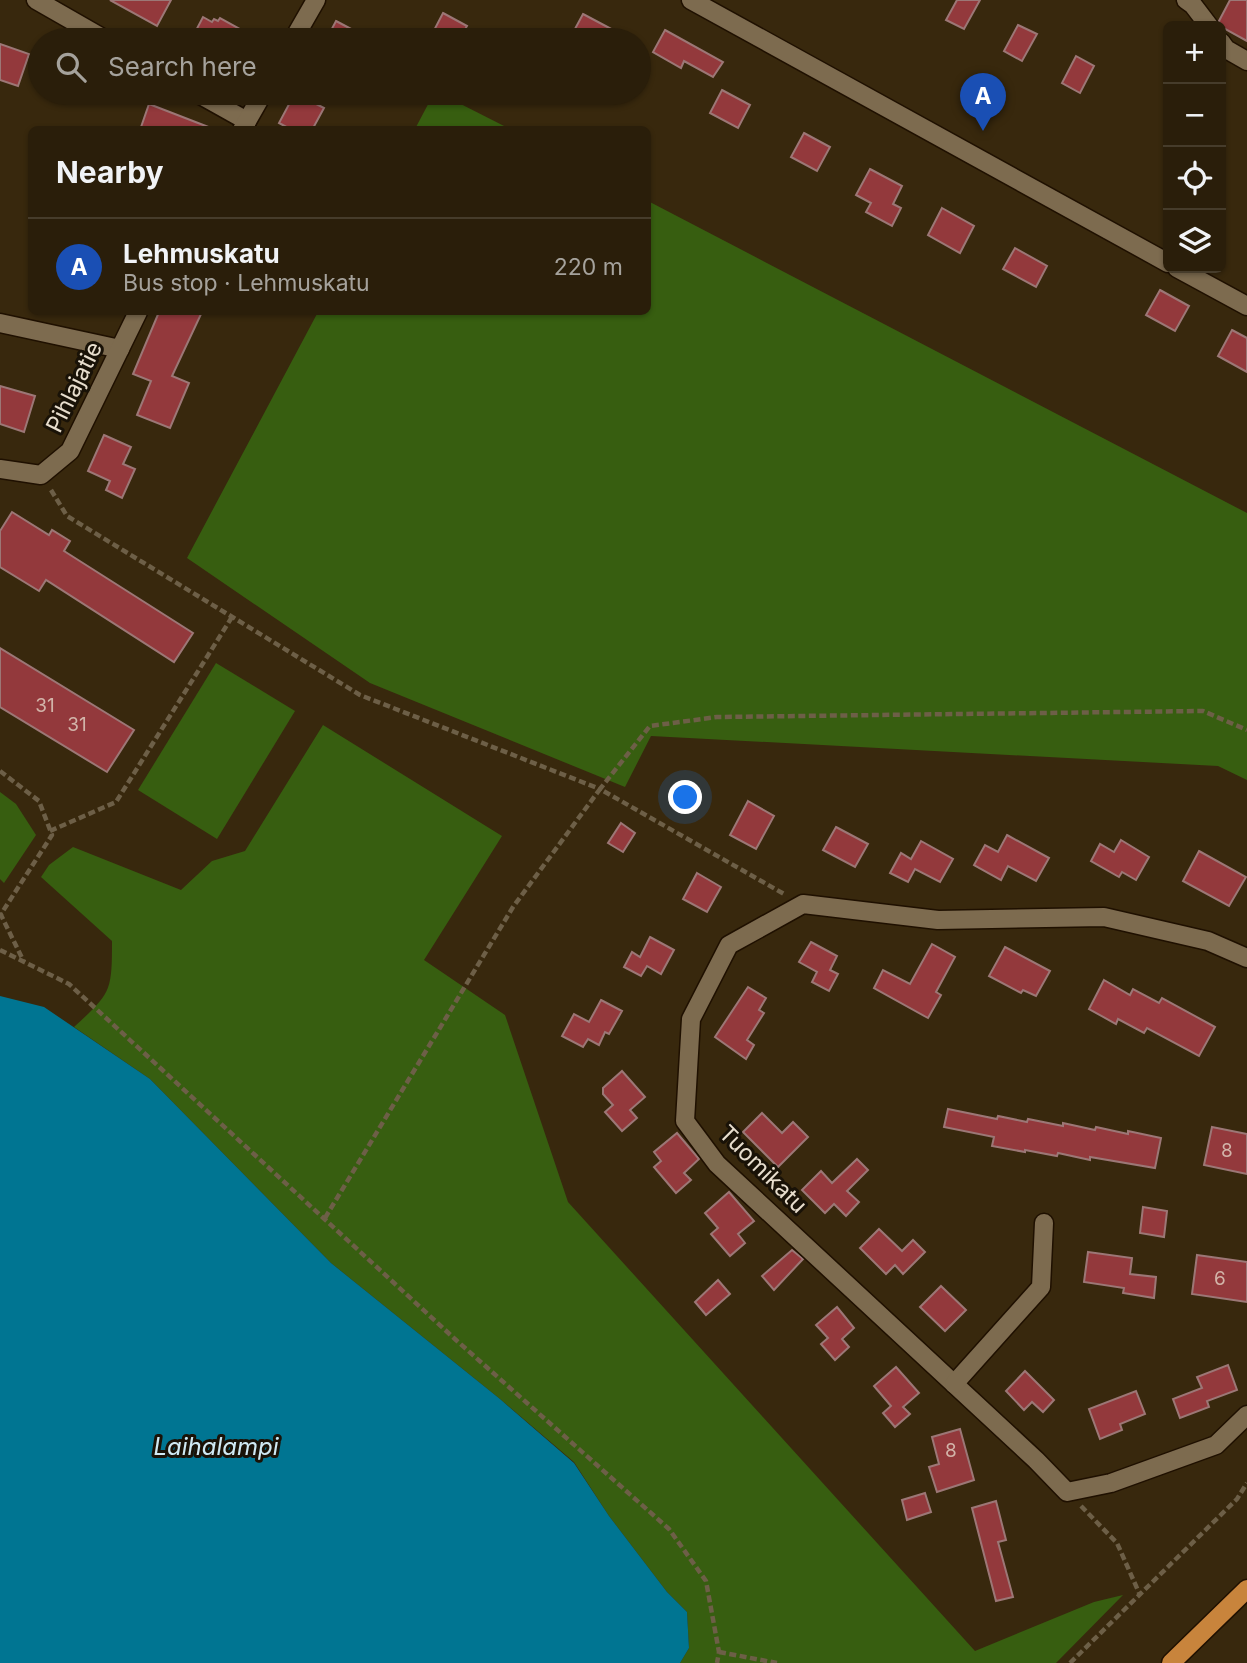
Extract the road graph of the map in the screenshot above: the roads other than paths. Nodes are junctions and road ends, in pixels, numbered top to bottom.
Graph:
1 (36, 0) edge
2 (316, 0) edge
3 (691, 0) edge
4 (1192, 2) edge
5 (1205, 21) edge
6 (85, 28) edge
7 (300, 28) edge
8 (1226, 49) edge
9 (1247, 61) edge
10 (215, 105) edge
11 (256, 105) edge
12 (245, 125) edge
13 (1163, 260) edge
14 (1186, 273) edge
15 (1247, 306) edge
16 (137, 315) edge
17 (0, 323) edge
18 (120, 349) junction
19 (0, 469) edge
20 (1247, 958) edge
21 (1044, 1223) dead end
22 (954, 1384) junction
23 (1247, 1415) edge
24 (1247, 1588) edge
25 (1171, 1663) edge

1 - 6 street
2 - 7 street
3 - 13 street
4 - 5 street
8 - 9 street
10 - 12 street
11 - 12 street
14 - 15 street
16 - 18 street, Pihlajatie
17 - 18 street
18 - 19 street, Pihlajatie
20 - 22 street, Tuomikatu
21 - 22 street
22 - 23 street, Tuomikatu
24 - 25 main road

